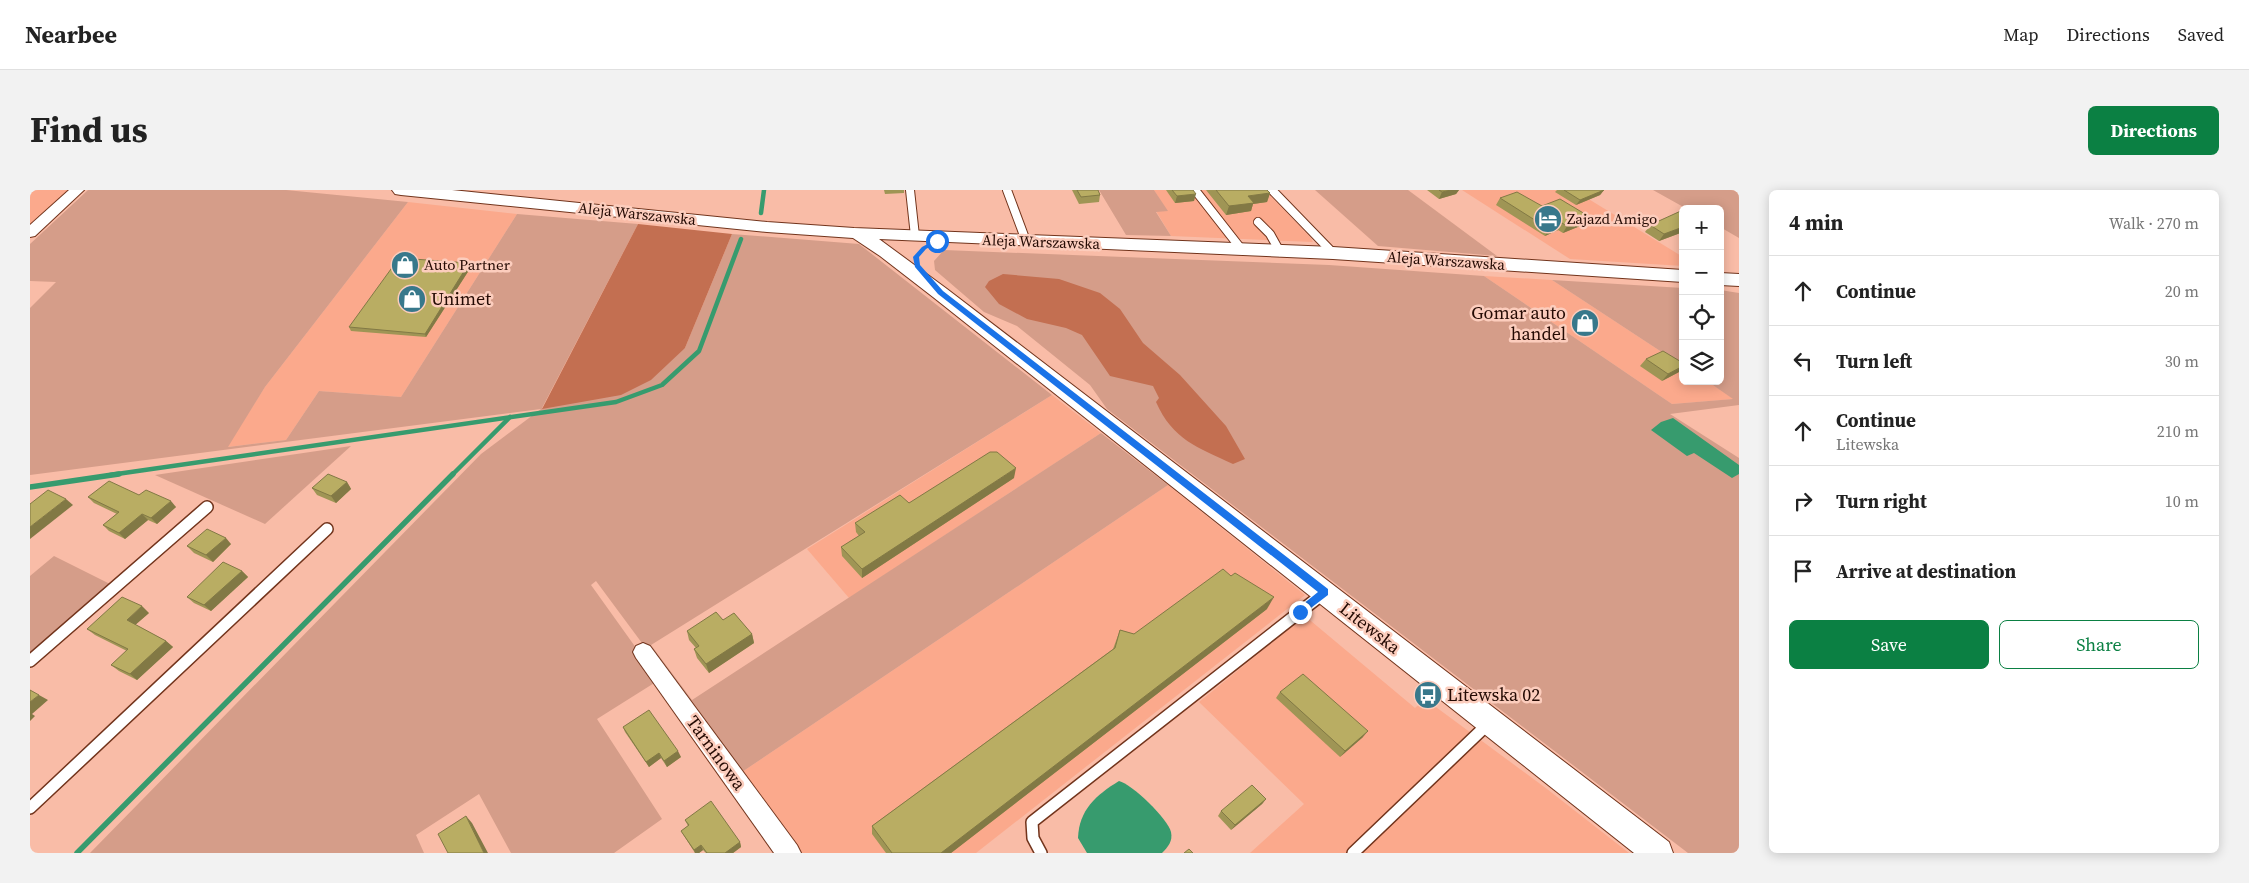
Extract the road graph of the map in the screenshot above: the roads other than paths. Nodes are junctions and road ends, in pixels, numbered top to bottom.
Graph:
1 (77, 190) edge
2 (401, 190) edge
3 (910, 190) edge
4 (1007, 190) edge
5 (1195, 190) edge
6 (1272, 190) edge
7 (442, 192) edge
8 (1258, 222) dead end
9 (30, 233) edge
10 (854, 233) junction
11 (908, 236) junction
12 (944, 238) junction
13 (1026, 241) junction
14 (1242, 250) junction
15 (1280, 252) junction
16 (1333, 253) junction
17 (898, 260) junction
18 (917, 266) junction
19 (1679, 276) edge
20 (940, 293) junction
21 (207, 508) dead end
22 (327, 529) dead end
23 (1324, 592) junction
24 (643, 652) dead end
25 (30, 661) edge
26 (1491, 722) junction
27 (30, 808) edge
28 (788, 853) edge
29 (1041, 853) edge
30 (1353, 853) edge
31 (1658, 853) edge

1 - 9 street
2 - 7 street, Aleja Warszawska
3 - 11 lane
4 - 13 lane
5 - 14 lane
6 - 16 lane
7 - 10 street, Aleja Warszawska
8 - 15 lane
10 - 11 street, Aleja Warszawska
10 - 17 street
11 - 12 street, Aleja Warszawska
11 - 17 street
11 - 18 street
12 - 13 street, Aleja Warszawska
12 - 18 street
13 - 14 street, Aleja Warszawska
14 - 15 street, Aleja Warszawska
15 - 16 street, Aleja Warszawska
16 - 19 street, Aleja Warszawska
17 - 20 street
18 - 20 street
20 - 23 street, Litewska
21 - 25 lane
22 - 27 lane
23 - 26 street, Litewska
23 - 29 lane
24 - 28 street, Tarninowa
26 - 30 lane
26 - 31 street, Litewska

